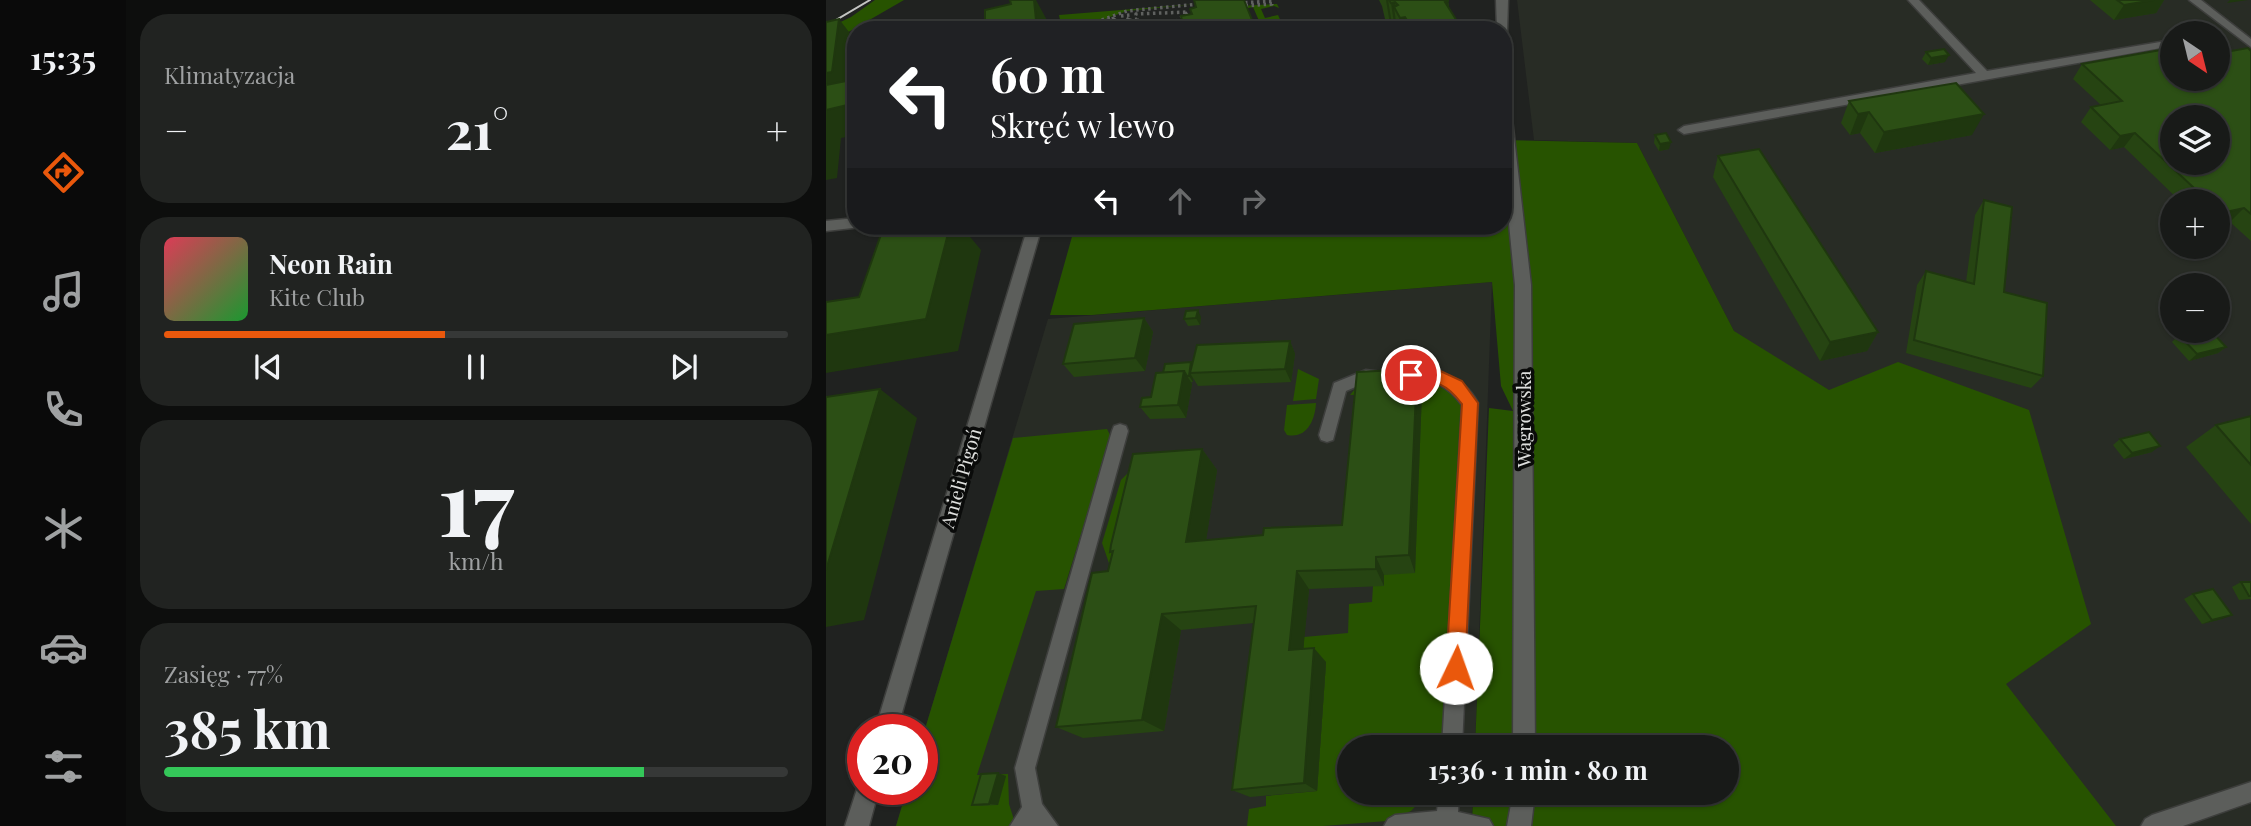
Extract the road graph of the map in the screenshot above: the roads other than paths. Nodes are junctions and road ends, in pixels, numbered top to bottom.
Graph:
1 (1502, 0) edge
2 (1913, 0) edge
3 (2194, 0) edge
4 (1503, 21) edge
5 (2251, 29) edge
6 (2235, 32) junction
7 (2230, 33) edge
8 (2251, 44) edge
9 (2160, 45) edge
10 (1984, 75) junction
11 (1684, 130) dead end
12 (1512, 179) edge
13 (847, 224) edge
14 (826, 226) edge
15 (1032, 235) edge
16 (1120, 431) dead end
17 (1327, 435) dead end
18 (891, 714) edge
19 (1453, 735) edge
20 (1524, 735) edge
21 (2251, 792) edge
22 (863, 805) edge
23 (1449, 805) edge
24 (1522, 805) edge
25 (1027, 818) edge
26 (1448, 823) edge
27 (857, 826) edge
28 (1047, 826) edge
29 (1395, 826) edge
30 (1482, 826) edge
31 (1519, 826) edge
32 (2152, 826) edge

1 - 4 street
2 - 10 lane
3 - 6 lane
5 - 6 lane
6 - 7 lane
6 - 8 lane
9 - 10 lane
10 - 11 lane
12 - 20 street, Wagrowska
13 - 14 street
15 - 18 street, Anieli Pigoń
16 - 25 lane
17 - 19 lane
21 - 32 lane
22 - 27 street
23 - 26 lane
24 - 31 street
25 - 28 lane
26 - 29 lane
26 - 30 lane

